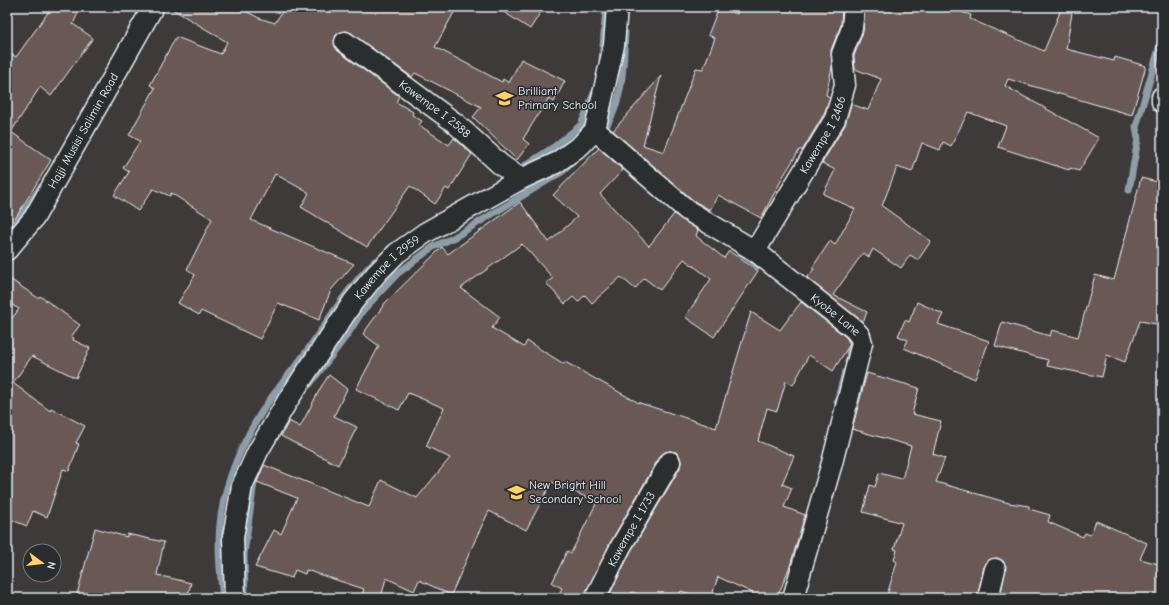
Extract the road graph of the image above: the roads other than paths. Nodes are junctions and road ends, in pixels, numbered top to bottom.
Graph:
1 (153, 7) edge
2 (617, 7) edge
3 (854, 7) edge
4 (345, 42) dead end
5 (1162, 97) edge
6 (1162, 102) edge
7 (595, 130) junction
8 (521, 180) junction
9 (7, 250) edge
10 (755, 251) junction
11 (670, 462) dead end
12 (995, 569) dead end
13 (235, 598) edge
14 (595, 598) edge
15 (793, 598) edge
16 (988, 598) edge

1 - 9 street, Hajji Musisi Salimin Road
2 - 7 street
3 - 10 street, Kawempe I 2466
4 - 8 street, Kawempe I 2588
5 - 6 street
7 - 8 street, Kawempe I 2959
7 - 10 street, Kyobe Lane
8 - 13 street, Kawempe I 2959
10 - 15 street, Kyobe Lane
11 - 14 street, Kawempe I 1733
12 - 16 street

